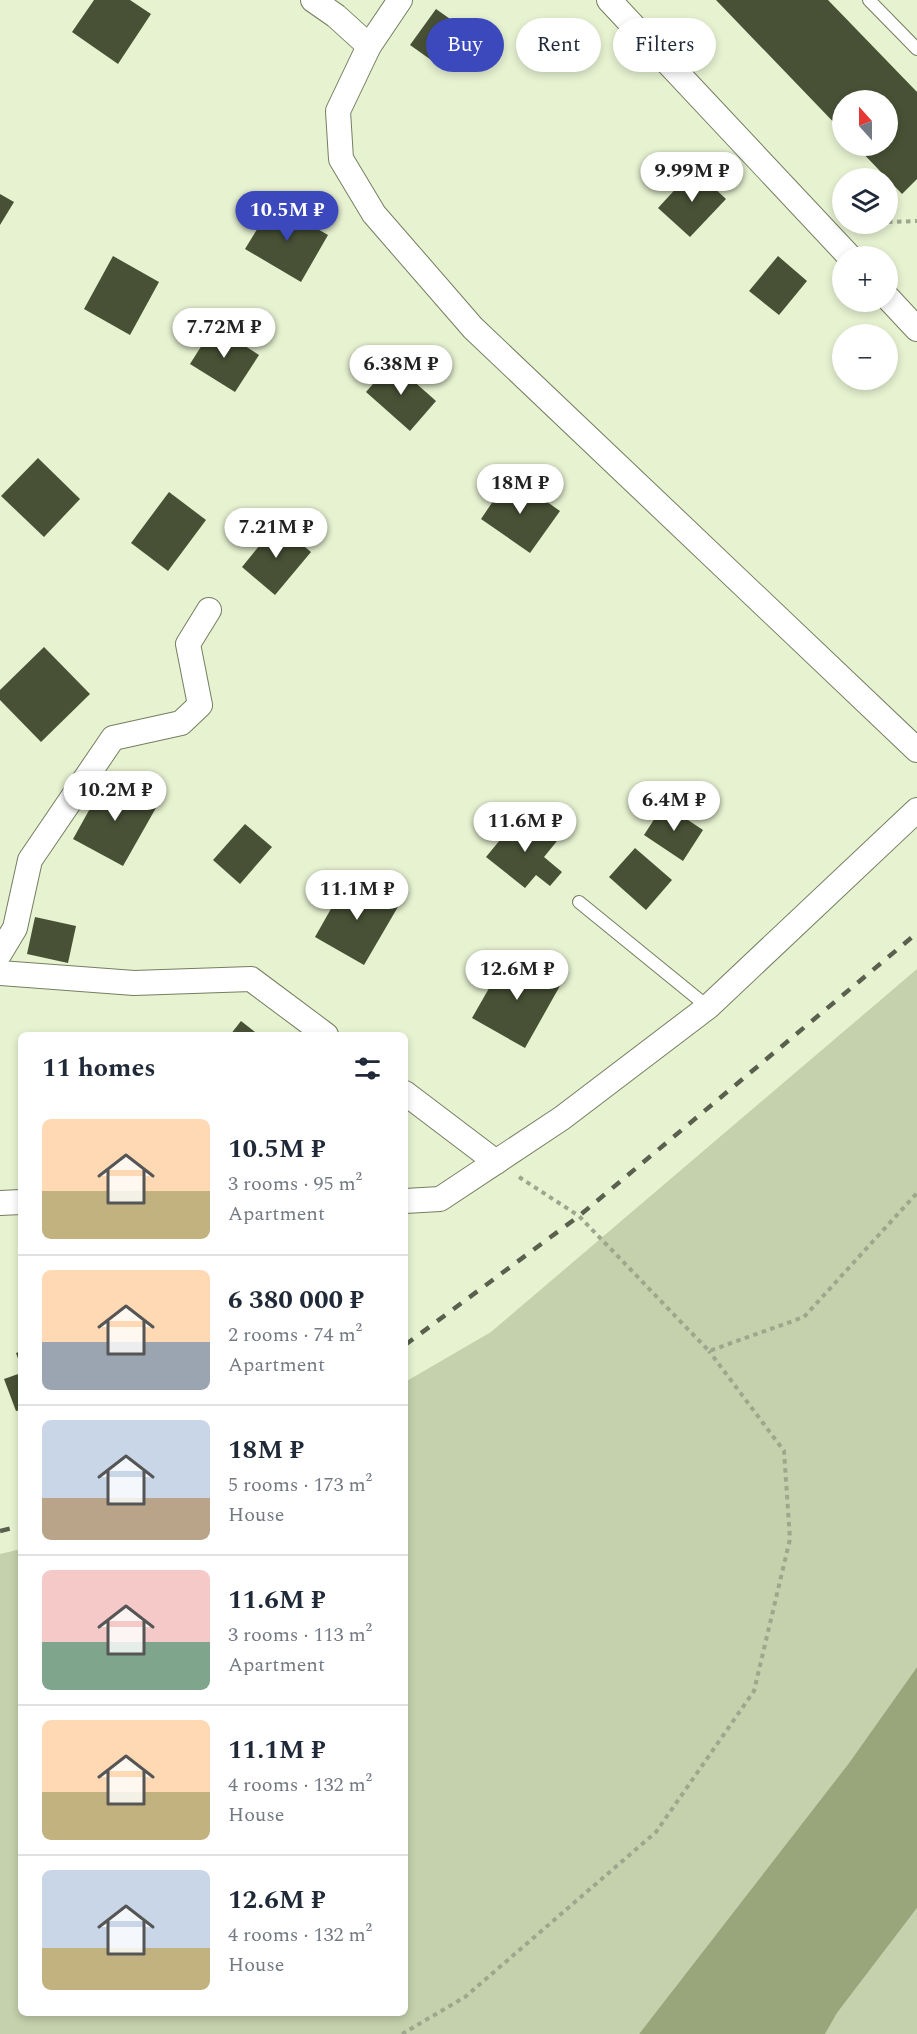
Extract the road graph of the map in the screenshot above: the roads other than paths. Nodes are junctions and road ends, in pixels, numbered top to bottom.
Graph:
1 (313, 0) edge
2 (400, 0) edge
3 (609, 0) edge
4 (869, 0) edge
5 (369, 46) junction
6 (917, 49) edge
7 (840, 246) edge
8 (898, 308) edge
9 (917, 328) edge
10 (209, 610) dead end
11 (917, 750) edge
12 (917, 810) edge
13 (579, 902) dead end
14 (0, 953) edge
15 (0, 973) edge
16 (708, 1007) junction
17 (322, 1032) edge
18 (408, 1095) edge
19 (496, 1162) junction
20 (408, 1201) edge
21 (18, 1202) edge
22 (0, 1203) edge

1 - 5 street
2 - 5 street
3 - 7 street
4 - 6 lane
5 - 11 street
8 - 9 street
10 - 14 street
12 - 16 street
13 - 16 lane
15 - 17 street
16 - 19 street
18 - 19 street
19 - 20 street
21 - 22 street

